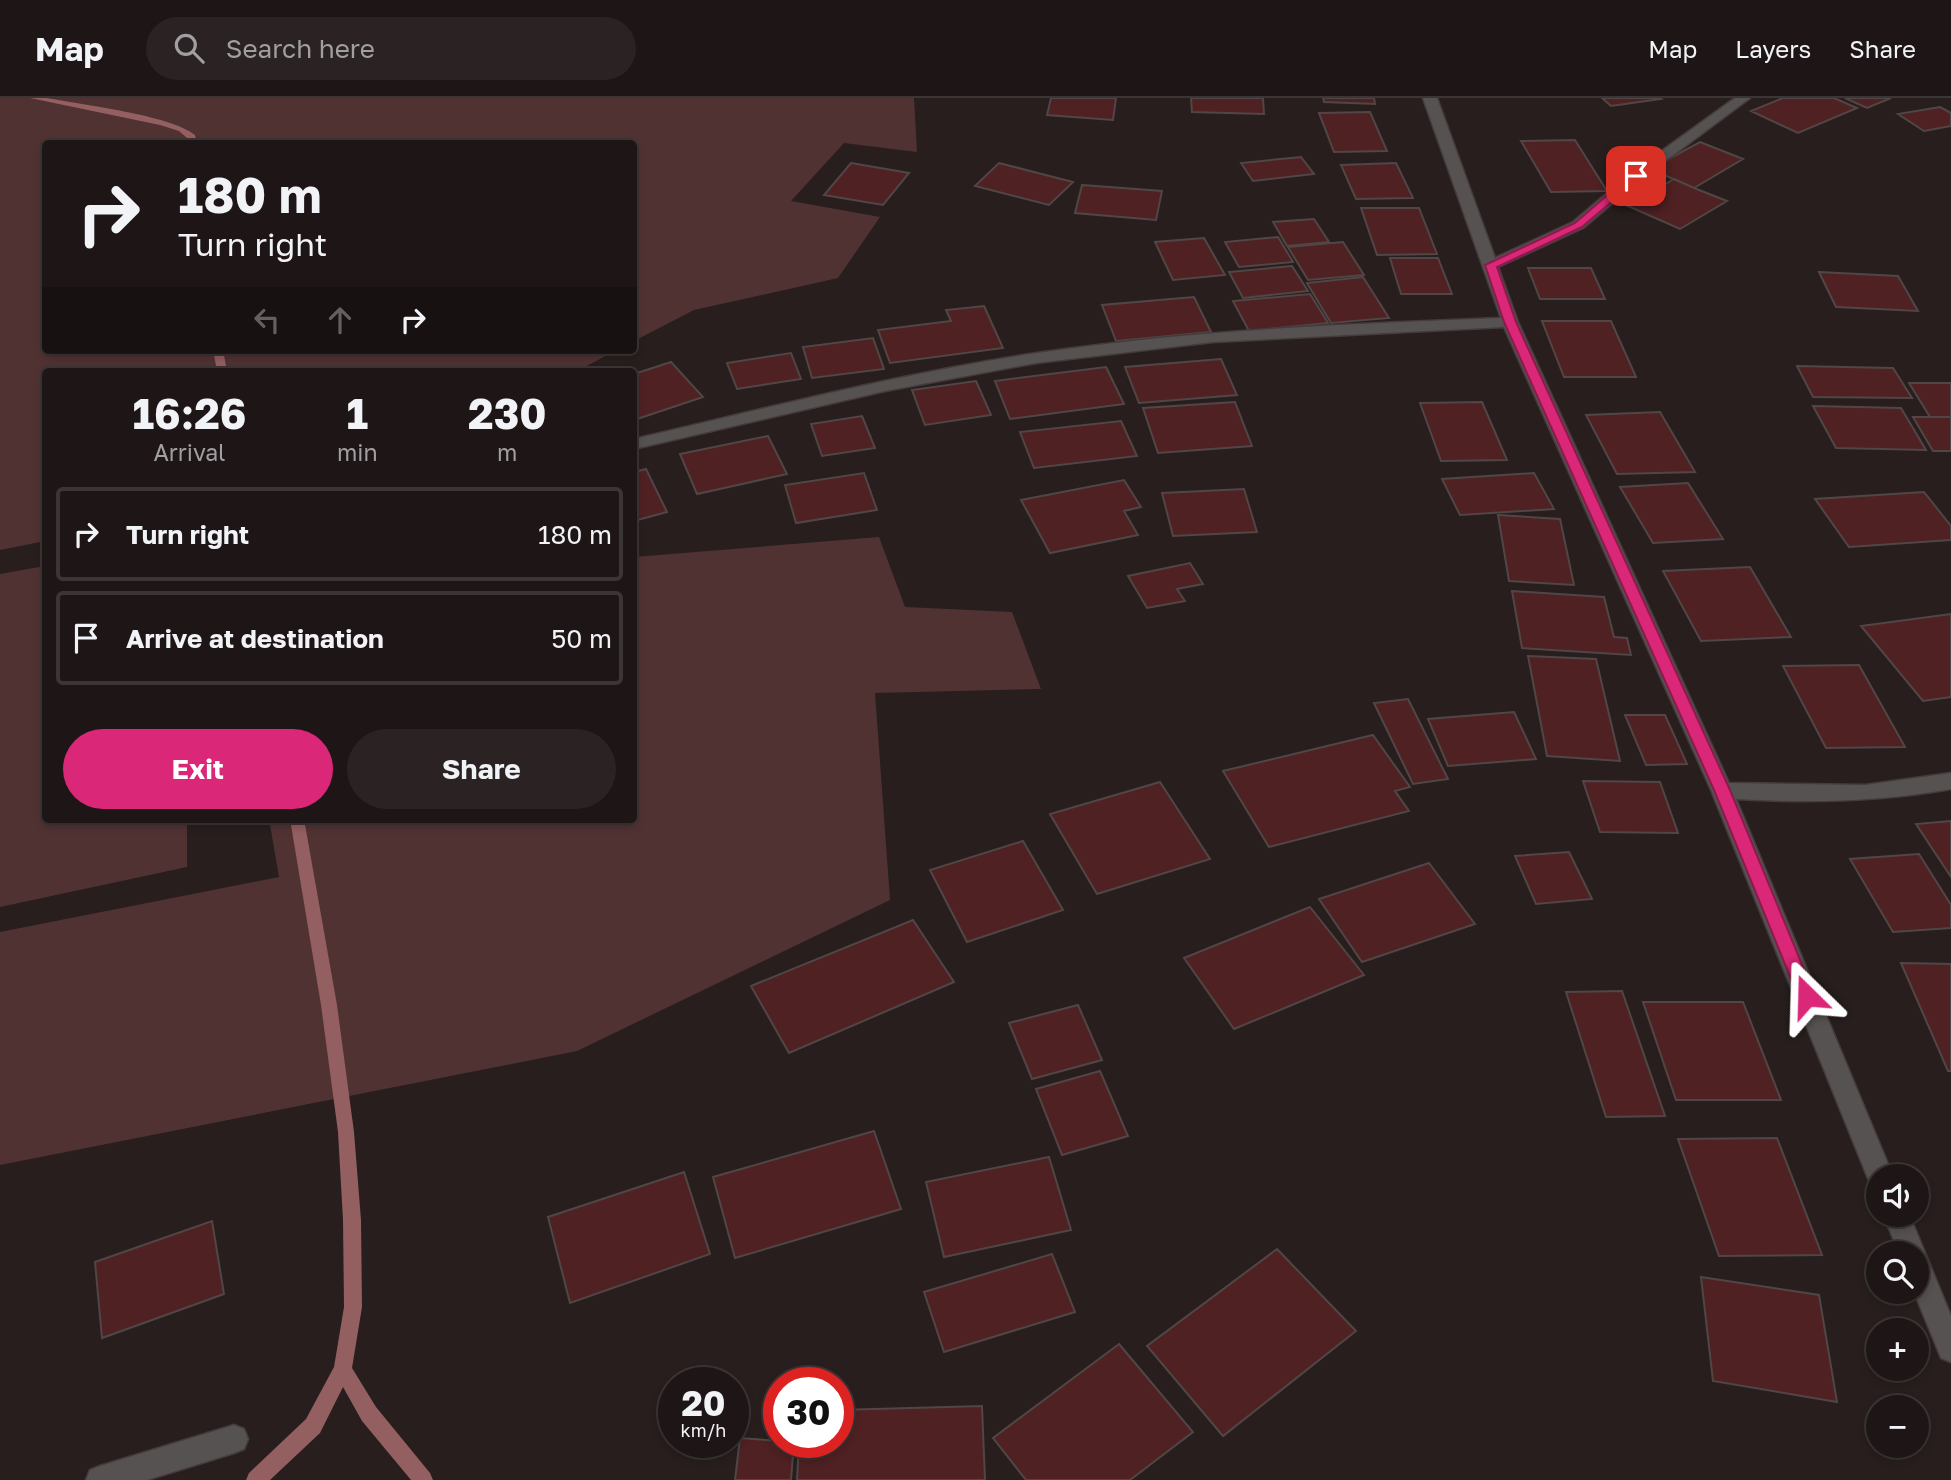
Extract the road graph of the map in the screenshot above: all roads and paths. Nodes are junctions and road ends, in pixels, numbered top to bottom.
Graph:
1 (1430, 98) edge
2 (1743, 98) edge
3 (1491, 265) junction
4 (1510, 322) junction
5 (637, 443) edge
6 (1951, 781) edge
7 (1722, 790) junction
8 (1875, 1164) edge
9 (1929, 1296) edge
10 (1951, 1349) edge
11 (234, 1438) dead end
12 (100, 1480) edge

1 - 3 street
2 - 3 street
3 - 4 street
4 - 5 street
4 - 7 street
6 - 7 street
7 - 8 street
9 - 10 street
11 - 12 street

